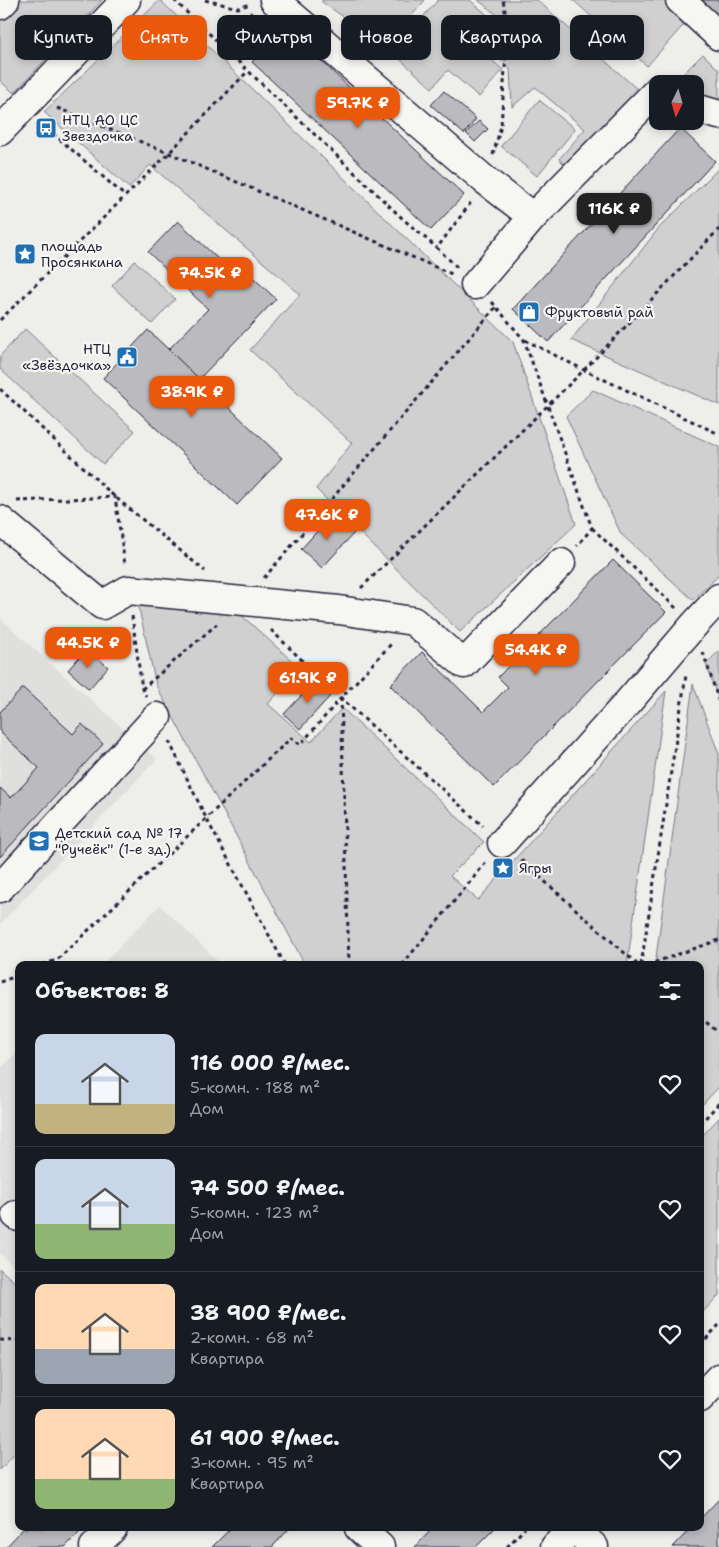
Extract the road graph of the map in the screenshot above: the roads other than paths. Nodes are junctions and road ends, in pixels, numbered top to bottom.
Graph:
1 (5, 0) edge
2 (126, 0) edge
3 (680, 0) edge
4 (262, 3) edge
5 (0, 5) edge
6 (719, 36) edge
7 (649, 99) edge
8 (704, 111) edge
9 (719, 115) edge
10 (0, 131) edge
11 (533, 217) junction
12 (475, 285) road end
13 (5, 511) edge
14 (561, 563) road end
15 (719, 598) edge
16 (157, 717) road end
17 (502, 843) road end
18 (0, 888) edge
19 (719, 1378) edge
20 (704, 1394) edge
21 (110, 1531) edge
22 (571, 1531) edge
23 (577, 1531) edge
24 (94, 1547) edge
25 (555, 1547) edge
26 (594, 1547) edge

1 - 5 main road
2 - 10 main road
3 - 6 main road
4 - 11 main road
7 - 11 main road
8 - 9 main road
11 - 12 main road
13 - 14 main road
15 - 17 main road
16 - 18 main road
19 - 20 main road
21 - 24 main road
22 - 25 main road
23 - 26 main road

